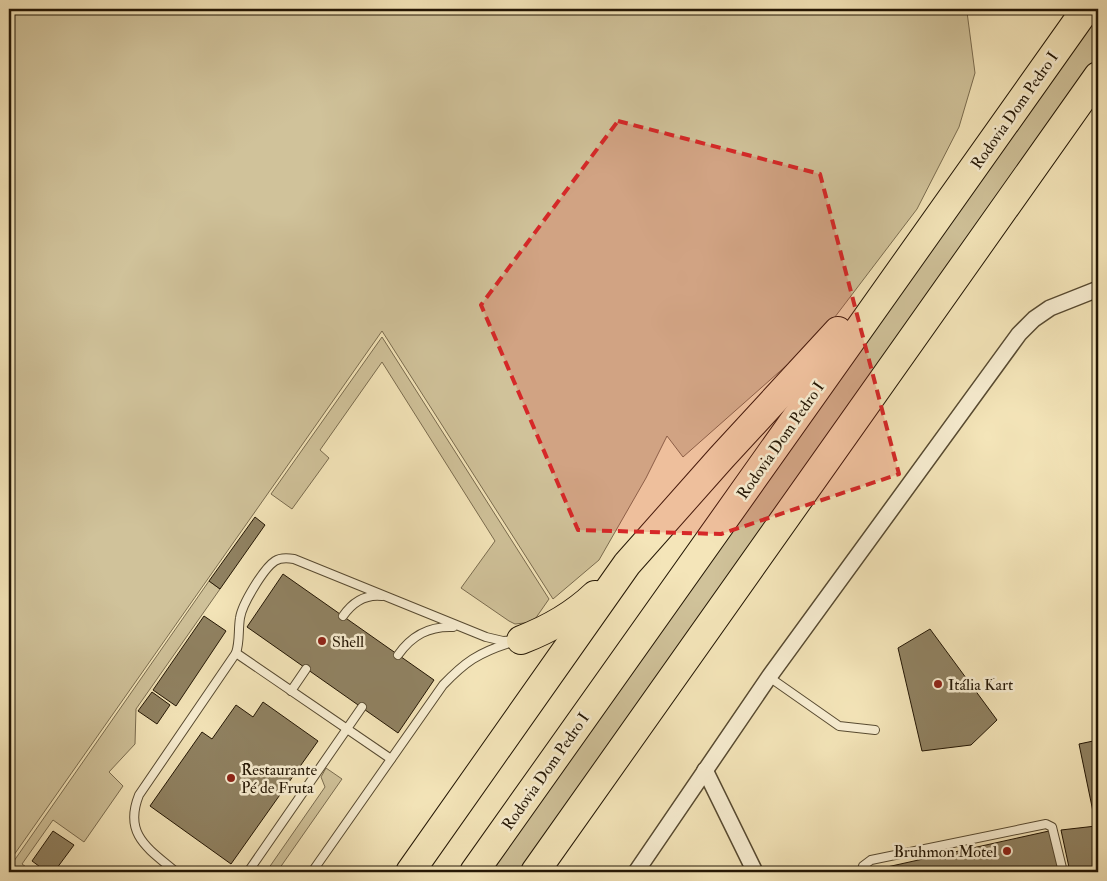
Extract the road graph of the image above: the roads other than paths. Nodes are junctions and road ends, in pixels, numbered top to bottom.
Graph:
1 (1086, 9) edge
2 (1098, 76) edge
3 (989, 145) junction
4 (1098, 289) edge
5 (626, 564) junction
6 (389, 597) junction
7 (342, 616) dead end
8 (460, 627) junction
9 (520, 640) junction
10 (236, 653) junction
11 (398, 655) dead end
12 (306, 669) dead end
13 (769, 677) junction
14 (291, 691) junction
15 (362, 707) dead end
16 (347, 729) junction
17 (875, 730) dead end
18 (391, 759) junction
19 (705, 770) junction
20 (176, 872) edge
21 (248, 872) edge
22 (312, 872) edge
23 (410, 872) edge
24 (474, 872) edge
25 (535, 872) edge
26 (636, 872) edge
27 (755, 872) edge
28 (861, 872) edge
29 (1062, 872) edge

1 - 3 highway, Rodovia Dom Pedro I
2 - 25 highway
3 - 5 highway
3 - 24 highway, Rodovia Dom Pedro I
4 - 13 street
5 - 9 highway
5 - 23 highway
6 - 7 lane
6 - 8 lane
6 - 10 lane
8 - 9 lane
8 - 11 lane
9 - 18 lane
10 - 14 lane
10 - 20 lane
12 - 14 lane
13 - 17 lane
13 - 19 street
14 - 16 lane
15 - 16 lane
16 - 18 lane
16 - 21 lane
18 - 22 lane
19 - 26 street
19 - 27 street
28 - 29 lane

